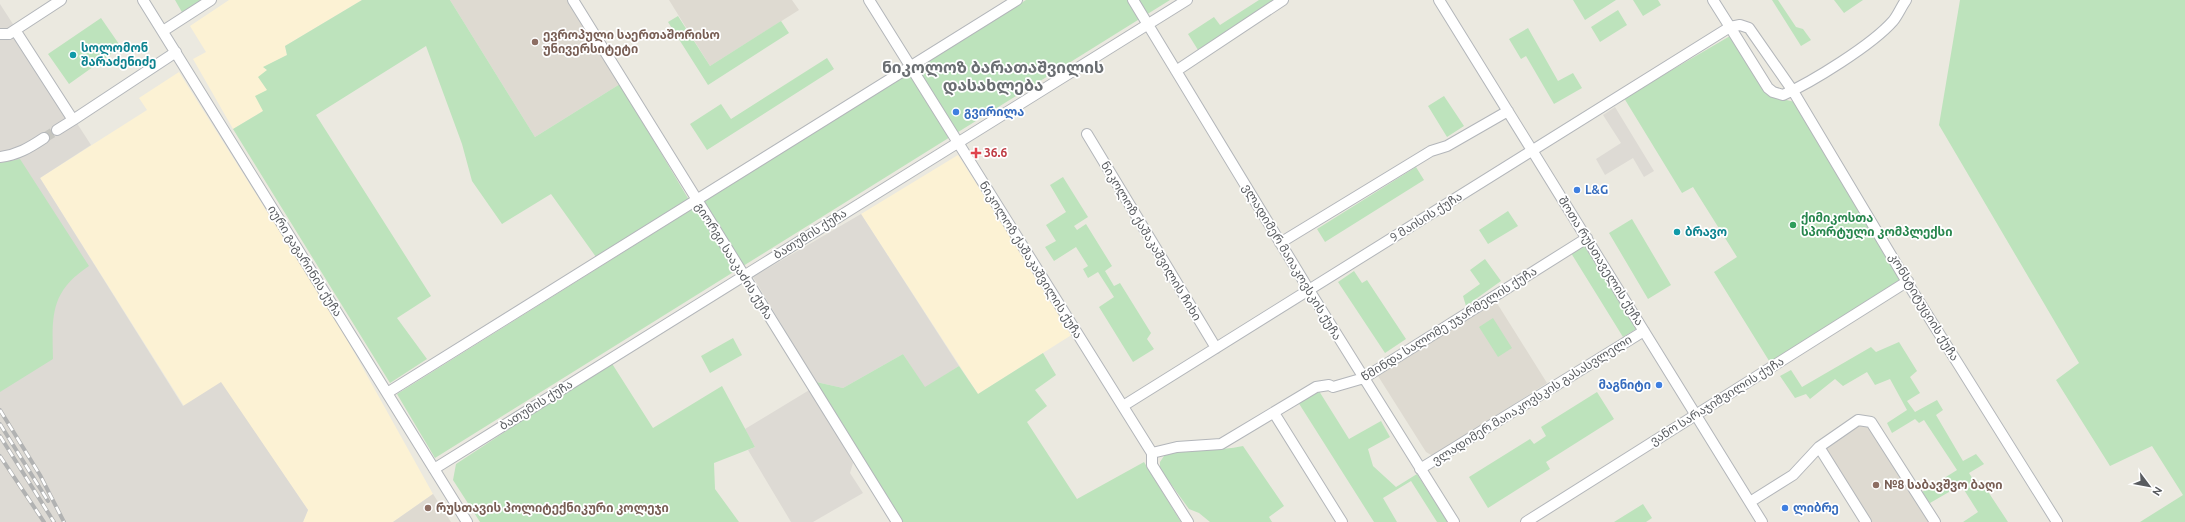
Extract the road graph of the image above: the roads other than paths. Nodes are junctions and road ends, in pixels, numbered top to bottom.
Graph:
1 (61, 0) edge
2 (143, 0) edge
3 (211, 0) edge
4 (573, 0) edge
5 (869, 0) edge
6 (1017, 0) edge
7 (1133, 0) edge
8 (1187, 0) edge
9 (1283, 0) edge
10 (1439, 0) edge
11 (1713, 0) edge
12 (1906, 0) edge
13 (1148, 24) junction
14 (1730, 27) junction
15 (15, 30) junction
16 (163, 31) junction
17 (0, 34) edge
18 (176, 52) junction
19 (910, 67) junction
20 (1176, 71) junction
21 (1793, 91) junction
22 (1508, 111) junction
23 (73, 120) junction
24 (57, 130) tunnel mouth
25 (1087, 134) dead end
26 (44, 138) tunnel mouth
27 (957, 143) junction
28 (1532, 150) junction
29 (0, 157) edge
30 (696, 200) junction
31 (1587, 238) junction
32 (1280, 243) junction
33 (743, 276) junction
34 (1908, 281) junction
35 (1309, 290) junction
36 (1644, 331) junction
37 (1216, 348) junction
38 (1364, 378) junction
39 (387, 393) junction
40 (1123, 406) junction
41 (1274, 413) junction
42 (1696, 414) junction
43 (1819, 447) junction
44 (1152, 453) junction
45 (434, 469) junction
46 (1420, 469) junction
47 (1750, 502) junction
48 (467, 522) edge
49 (897, 522) edge
50 (1188, 522) edge
51 (1342, 522) edge
52 (1454, 522) edge
53 (1526, 522) edge
54 (1762, 522) edge
55 (1866, 522) edge
56 (1935, 522) edge
57 (2057, 522) edge

1 - 15 street
2 - 16 street, იური გაგარინის ქუჩა
3 - 16 street
4 - 30 street, გიორგი სააკაძის ქუჩა
5 - 19 street, ნიკოლოზ ქაშაკაშვილის ქუჩა
6 - 19 street
7 - 13 street, ვლადიმერ მაიაკოვსკის ქუჩა
8 - 13 street, ბათუმის ქუჩა
9 - 20 street
10 - 22 street, შოთა რუსთაველის ქუჩა
11 - 14 street
12 - 21 street
13 - 20 street, ვლადიმერ მაიაკოვსკის ქუჩა
13 - 27 street, ბათუმის ქუჩა
14 - 21 street, კონსტიტუციის ქუჩა
14 - 21 street
14 - 28 street, 9 მაისის ქუჩა
15 - 17 street
15 - 23 street
16 - 18 street, იური გაგარინის ქუჩა
18 - 23 street
18 - 39 street, იური გაგარინის ქუჩა
19 - 27 street, ნიკოლოზ ქაშაკაშვილის ქუჩა
19 - 30 street
20 - 32 street, ვლადიმერ მაიაკოვსკის ქუჩა
21 - 34 street, კონსტიტუციის ქუჩა
22 - 28 street, შოთა რუსთაველის ქუჩა
22 - 32 street
23 - 24 street
25 - 37 street, ნიკოლოზ ქაშაკაშვილის ჩიხი
26 - 29 street
27 - 33 street, ბათუმის ქუჩა
27 - 40 street, ნიკოლოზ ქაშაკაშვილის ქუჩა
28 - 31 street, შოთა რუსთაველის ქუჩა
28 - 35 street, 9 მაისის ქუჩა
30 - 33 street, გიორგი სააკაძის ქუჩა
30 - 39 street
31 - 36 street, შოთა რუსთაველის ქუჩა
31 - 38 street, წმინდა სალომე უჯარმელის ქუჩა
32 - 35 street, ვლადიმერ მაიაკოვსკის ქუჩა
33 - 45 street, ბათუმის ქუჩა
33 - 49 street, გიორგი სააკაძის ქუჩა
34 - 42 street, ვანო სარაჯიშვილის ქუჩა
34 - 57 street, კონსტიტუციის ქუჩა
35 - 37 street, 9 მაისის ქუჩა
35 - 38 street, ვლადიმერ მაიაკოვსკის ქუჩა
36 - 42 street, შოთა რუსთაველის ქუჩა
36 - 46 street, ვლადიმერ მაიაკოვსკის გასასვლელი
37 - 40 street, 9 მაისის ქუჩა
38 - 41 street, წმინდა სალომე უჯარმელის ქუჩა
38 - 46 street, ვლადიმერ მაიაკოვსკის ქუჩა
39 - 45 street, იური გაგარინის ქუჩა
40 - 44 street, ნიკოლოზ ქაშაკაშვილის ქუჩა
41 - 44 street, წმინდა სალომე უჯარმელის ქუჩა
41 - 51 street
42 - 47 street, შოთა რუსთაველის ქუჩა
42 - 53 street, ვანო სარაჯიშვილის ქუჩა
43 - 47 street
43 - 55 street
43 - 56 street
44 - 50 street, ნიკოლოზ ქაშაკაშვილის ქუჩა
45 - 48 street, იური გაგარინის ქუჩა
46 - 52 street, ვლადიმერ მაიაკოვსკის ქუჩა
47 - 54 street, შოთა რუსთაველის ქუჩა

